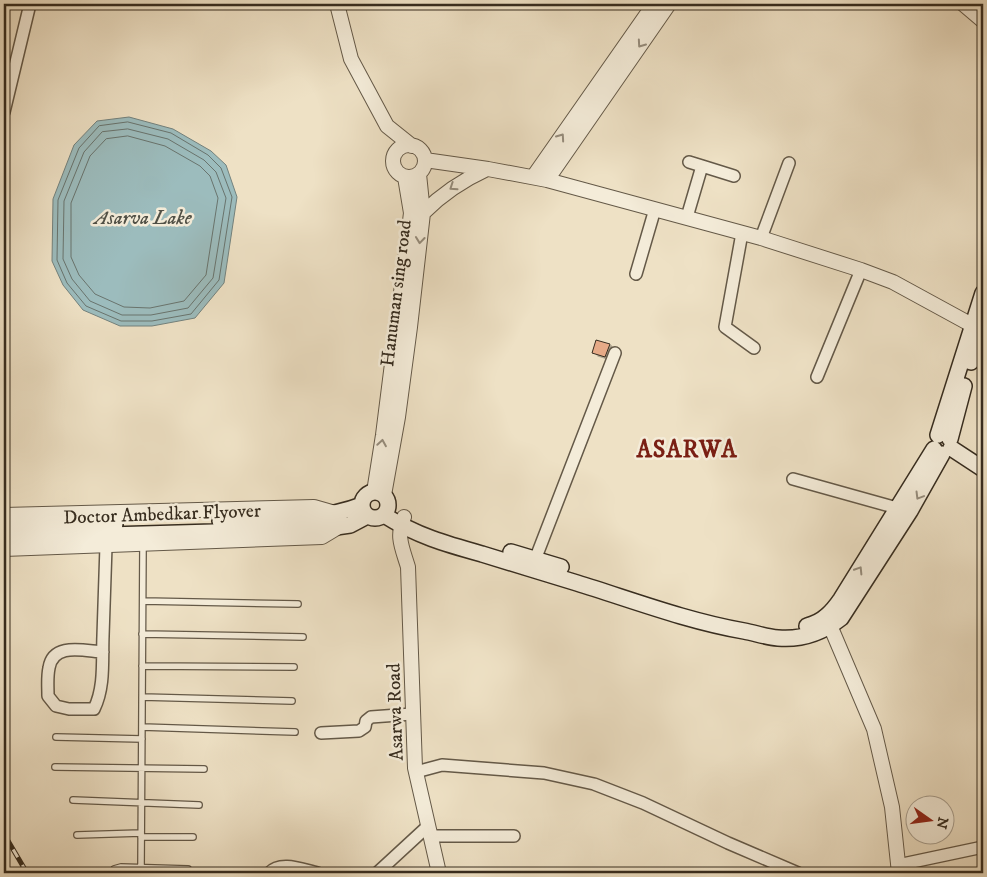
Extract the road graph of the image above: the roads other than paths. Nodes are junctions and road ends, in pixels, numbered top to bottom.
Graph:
1 (30, 4) edge
2 (337, 4) edge
3 (654, 4) edge
4 (669, 4) edge
5 (963, 4) edge
6 (983, 21) edge
7 (4, 112) edge
8 (387, 126) junction
9 (412, 146) junction
10 (395, 156) junction
11 (425, 160) junction
12 (689, 162) dead end
13 (789, 163) dead end
14 (702, 166) junction
15 (488, 169) junction
16 (419, 174) junction
17 (734, 176) dead end
18 (404, 177) junction
19 (540, 179) junction
20 (655, 209) junction
21 (423, 212) junction
22 (687, 217) junction
23 (742, 233) junction
24 (761, 238) junction
25 (860, 270) junction
26 (636, 274) dead end
27 (983, 293) edge
28 (980, 328) edge
29 (754, 348) dead end
30 (615, 353) dead end
31 (400, 355) junction
32 (817, 377) dead end
33 (943, 445) junction
34 (983, 469) edge
35 (793, 479) dead end
36 (383, 502) junction
37 (897, 508) junction
38 (364, 510) junction
39 (4, 515) edge
40 (329, 521) junction
41 (406, 524) junction
42 (4, 528) edge
43 (4, 538) edge
44 (143, 544) junction
45 (106, 546) junction
46 (4, 549) edge
47 (533, 564) junction
48 (143, 601) junction
49 (298, 604) dead end
50 (829, 621) junction
51 (142, 634) junction
52 (303, 637) dead end
53 (103, 652) junction
54 (142, 666) junction
55 (294, 667) dead end
56 (142, 697) junction
57 (292, 701) dead end
58 (412, 714) junction
59 (142, 727) junction
60 (295, 732) dead end
61 (321, 733) dead end
62 (56, 736) dead end
63 (142, 739) junction
64 (55, 767) dead end
65 (142, 768) junction
66 (204, 769) dead end
67 (416, 772) junction
68 (73, 800) dead end
69 (141, 803) junction
70 (199, 805) dead end
71 (429, 831) junction
72 (77, 835) dead end
73 (141, 835) junction
74 (514, 836) dead end
75 (193, 837) dead end
76 (983, 848) edge
77 (141, 868) junction
78 (188, 869) dead end
79 (899, 869) edge
80 (112, 873) edge
81 (269, 873) edge
82 (318, 873) edge
83 (377, 873) edge
84 (439, 873) edge
85 (798, 873) edge

1 - 7 street
2 - 8 street
19 -> 3 street
4 -> 19 street
5 - 6 street
8 - 9 street
8 - 10 street
9 - 10 street
9 - 11 street
10 - 18 street
11 - 15 street
11 - 16 street
12 - 14 street
13 - 24 street
14 - 17 street
14 - 22 street
15 - 19 street
15 -> 21 street
16 - 18 street
16 - 21 street, Hanuman sing road
18 - 31 street
19 - 20 street
20 - 22 street
20 - 26 street
21 -> 31 street, Hanuman sing road
22 - 23 street
23 - 24 street
23 - 29 street
24 - 25 street
25 - 28 street
25 - 32 street
27 - 28 main road
28 - 33 main road
30 - 47 street
31 - 36 street, Hanuman sing road
36 -> 31 street
33 - 34 main road
33 - 37 main road
33 -> 50 main road
35 - 37 street
36 - 38 main road
36 - 38 main road
36 - 41 main road
50 -> 37 main road
38 - 40 main road
39 - 40 street
40 - 42 main road, Doctor Ambedkar Flyover
40 - 43 main road, Doctor Ambedkar Flyover
40 - 44 street
41 - 47 main road
41 - 58 street, Asarwa Road
44 - 45 street
44 - 48 lane
45 - 46 street
45 - 53 street
47 - 50 main road
48 - 49 lane
48 - 51 lane
50 - 79 street
51 - 52 lane
51 - 54 lane
53 - 53 street
54 - 55 lane
54 - 56 lane
56 - 57 lane
56 - 59 lane
58 - 61 street
58 - 67 street, Asarwa Road
59 - 60 lane
59 - 63 lane
62 - 63 lane
63 - 65 lane
64 - 65 lane
65 - 66 lane
65 - 69 lane
67 - 71 street, Asarwa Road
67 - 85 street
68 - 69 lane
69 - 70 lane
69 - 73 lane
71 - 74 street
71 - 83 street
71 - 84 street, Asarwa Road
72 - 73 lane
73 - 75 lane
73 - 77 lane
76 - 79 street
77 - 78 lane
77 - 80 lane
81 - 82 street

